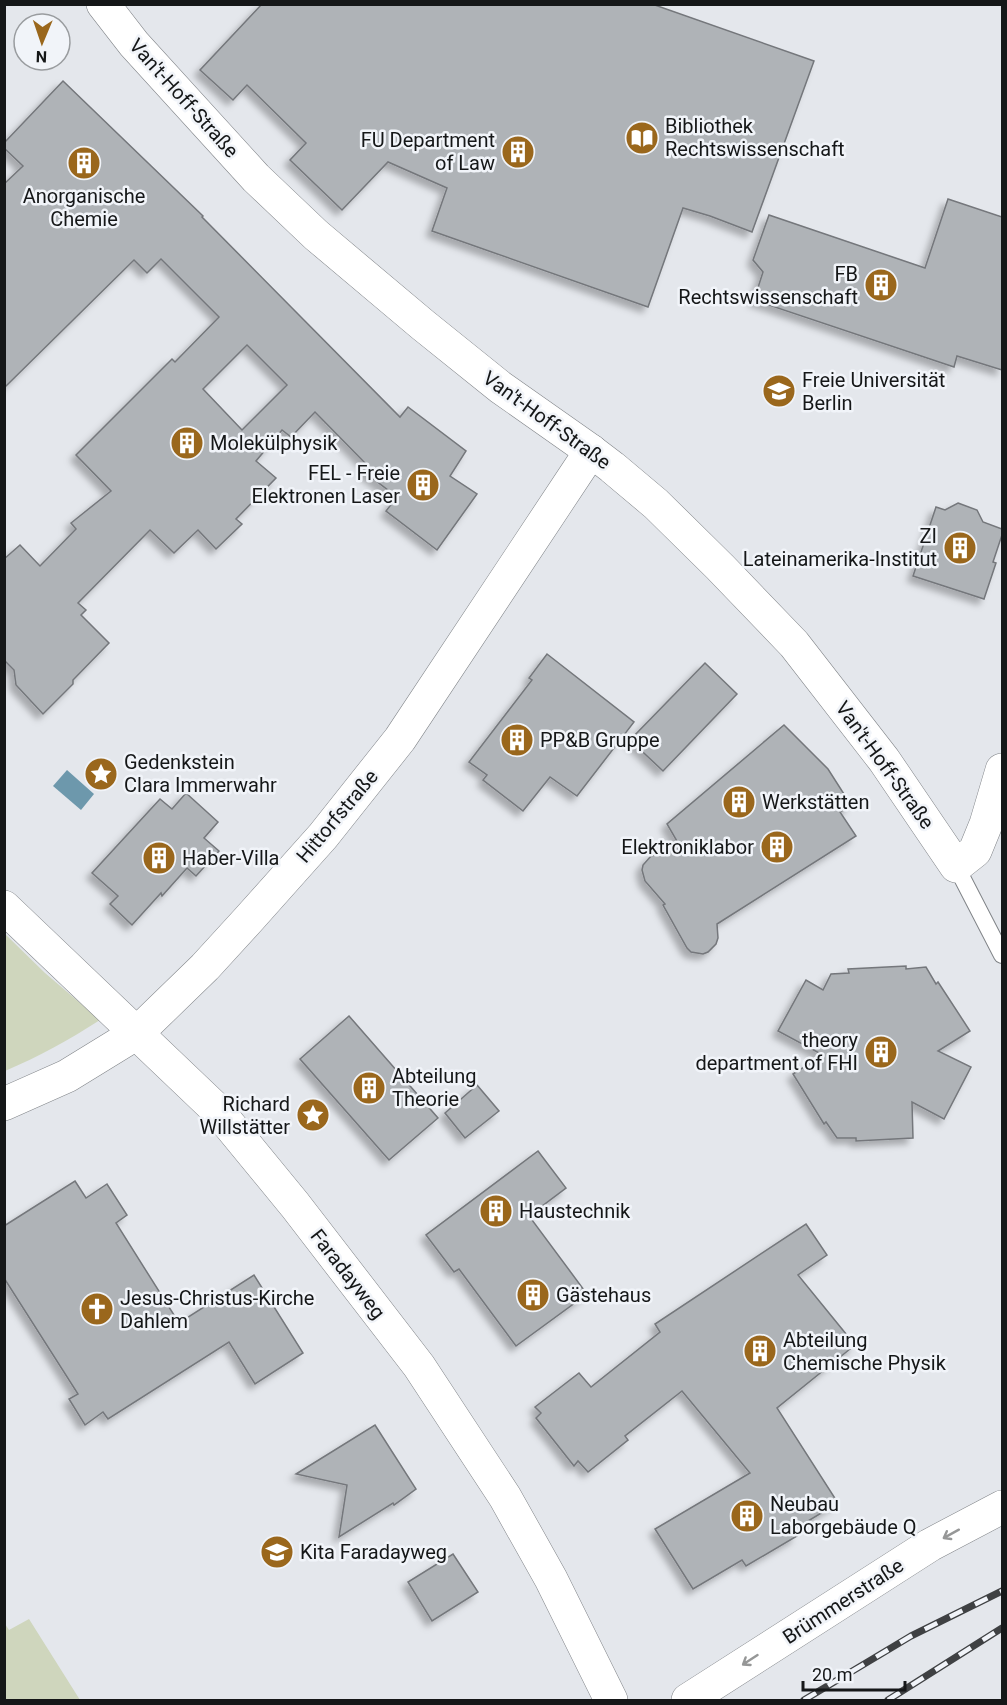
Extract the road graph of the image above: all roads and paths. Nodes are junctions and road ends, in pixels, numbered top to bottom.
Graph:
1 (103, 4) edge
2 (591, 451) junction
3 (1002, 770) edge
4 (956, 866) junction
5 (4, 907) edge
6 (1002, 955) edge
7 (136, 1033) junction
8 (4, 1104) edge
9 (1002, 1507) edge
10 (611, 1701) edge
11 (688, 1701) edge

1 - 2 street, Van't-Hoff-Straße
2 - 4 street, Van't-Hoff-Straße
2 - 7 street, Hittorfstraße
3 - 4 street
4 - 6 lane
5 - 7 street, Faradayweg
7 - 8 street, Hittorfstraße
7 - 10 street, Faradayweg
9 -> 11 street, Brümmerstraße

